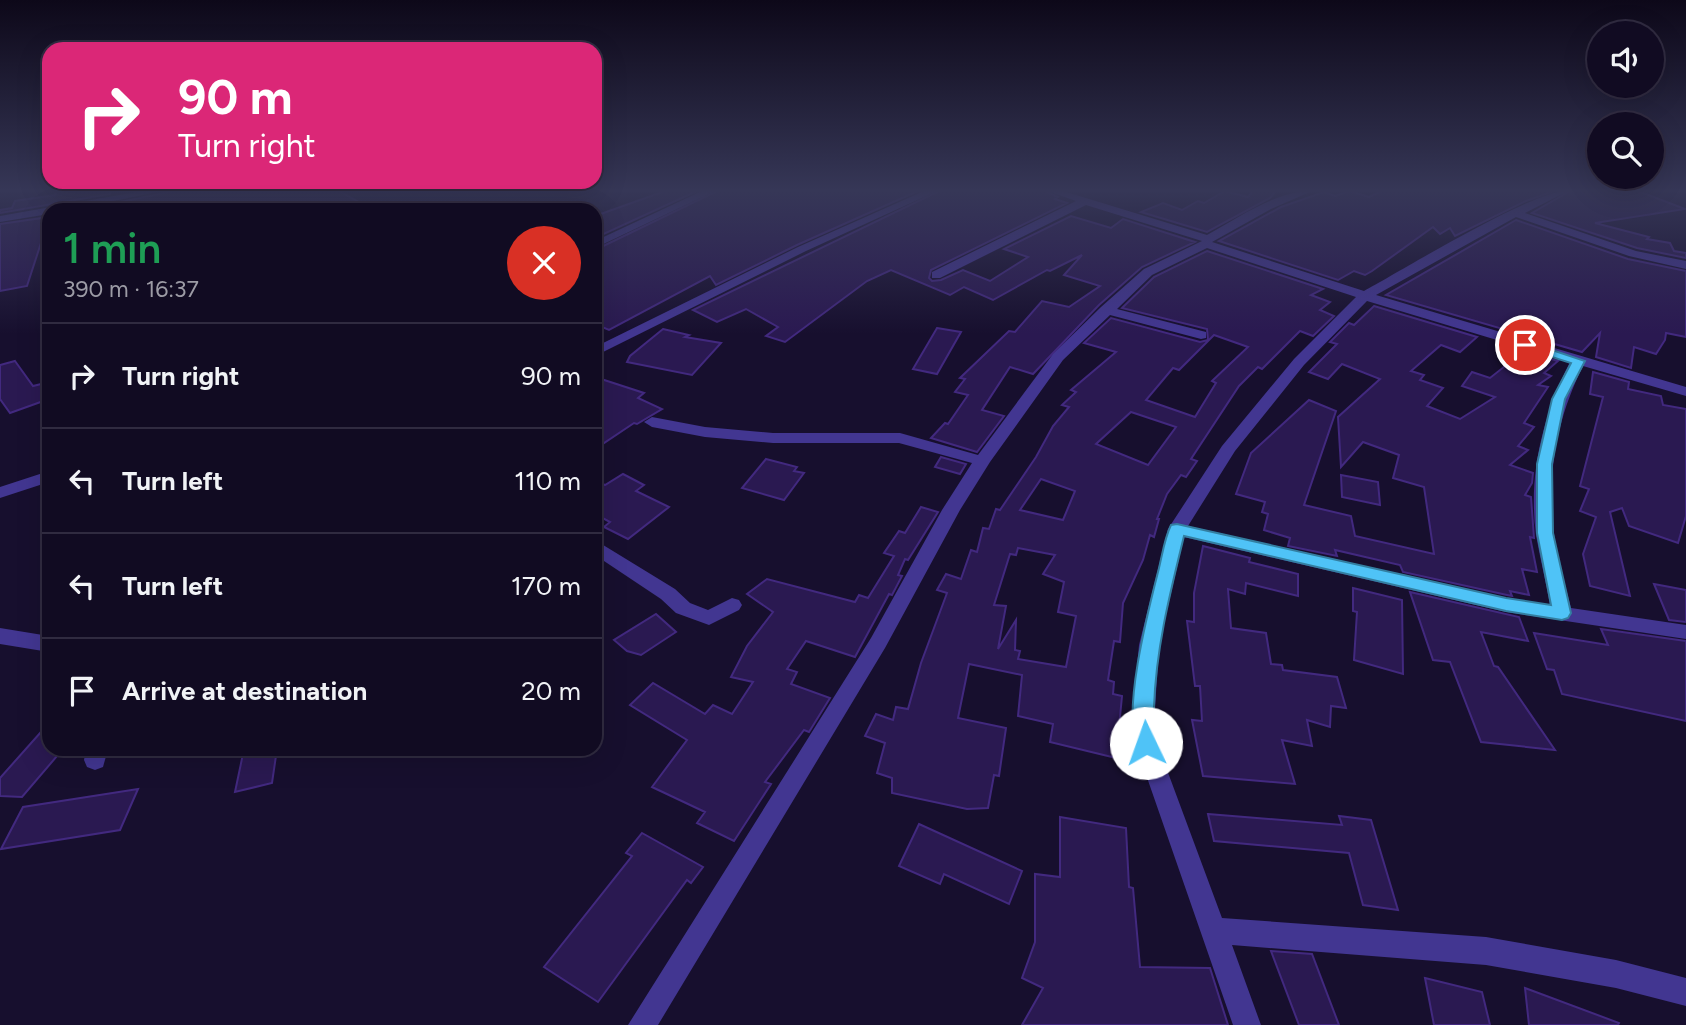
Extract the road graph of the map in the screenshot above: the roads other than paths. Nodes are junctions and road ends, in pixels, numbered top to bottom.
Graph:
1 (825, 239) edge
2 (1008, 239) edge
3 (1198, 239) edge
4 (1213, 239) edge
5 (1468, 239) edge
6 (1589, 239) edge
7 (1207, 242) junction
8 (1686, 265) edge
9 (936, 275) dead end
10 (1365, 296) junction
11 (1106, 310) junction
12 (1201, 335) dead end
13 (602, 349) edge
14 (1578, 361) junction
15 (1686, 392) edge
16 (652, 422) dead end
17 (982, 461) junction
18 (42, 478) edge
19 (0, 493) edge
20 (1177, 529) junction
21 (602, 550) edge
22 (732, 605) dead end
23 (1562, 613) junction
24 (1686, 632) edge
25 (0, 636) edge
26 (42, 643) edge
27 (1211, 930) junction
28 (1686, 992) edge
29 (642, 1025) edge
30 (1247, 1025) edge

1 - 13 street
2 - 9 street
3 - 7 street
4 - 7 street
5 - 10 street
6 - 8 street
7 - 10 street
7 - 11 street
10 - 14 street
10 - 20 street
11 - 12 street
11 - 17 street
14 - 15 street
14 - 23 street
16 - 17 street
17 - 29 street
18 - 19 street
20 - 23 street
20 - 27 street
21 - 22 street
23 - 24 street
25 - 26 street
27 - 28 street
27 - 30 street

